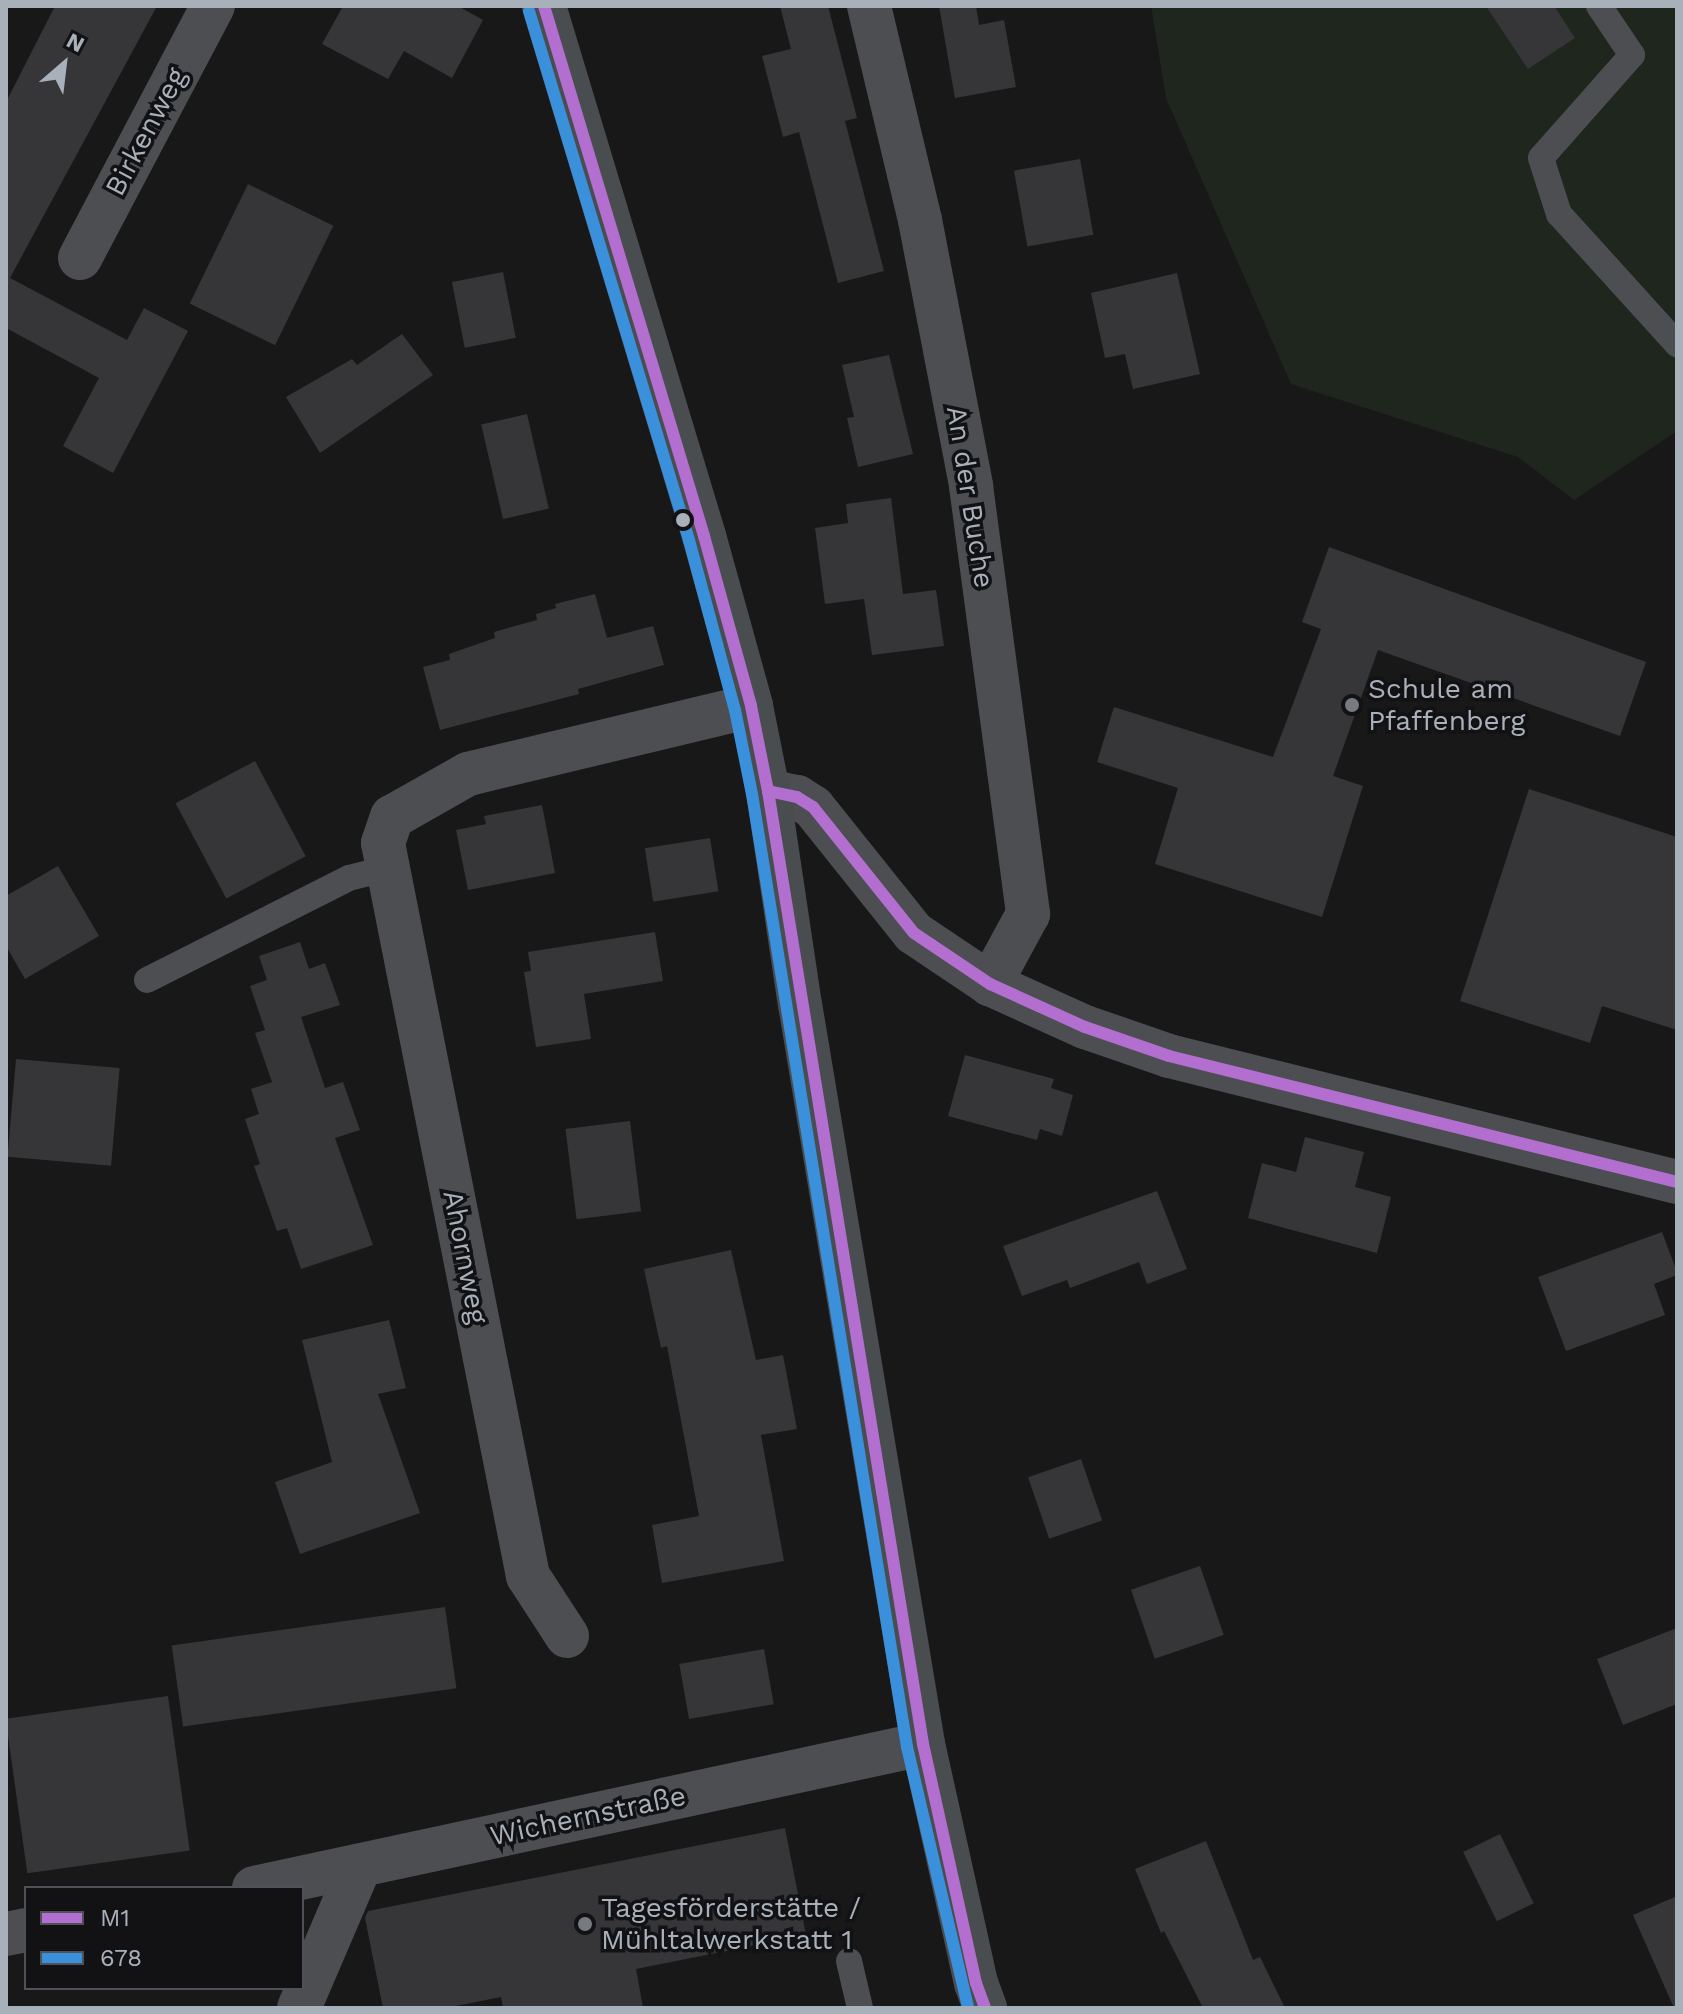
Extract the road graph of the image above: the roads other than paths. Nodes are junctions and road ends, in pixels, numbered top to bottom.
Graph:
1 (213, 6) edge
2 (544, 6) edge
3 (869, 6) edge
4 (1599, 6) edge
5 (80, 258) dead end
6 (1677, 344) edge
7 (751, 706) junction
8 (768, 791) junction
9 (388, 868) junction
10 (147, 980) dead end
11 (990, 984) junction
12 (1677, 1182) edge
13 (567, 1636) dead end
14 (923, 1744) junction
15 (360, 1866) junction
16 (264, 1886) edge
17 (849, 1961) dead end
18 (299, 2008) edge
19 (860, 2008) edge
20 (985, 2008) edge

1 - 5 street, Birkenweg
2 - 7 street
3 - 11 street, An der Buche
4 - 6 lane
7 - 8 street
7 - 9 street, Ahornweg
8 - 11 street
8 - 14 street
9 - 10 lane
9 - 13 street, Ahornweg
11 - 12 street
14 - 15 street, Wichernstraße
14 - 20 street
15 - 16 street, Wichernstraße
15 - 18 street
17 - 19 lane

